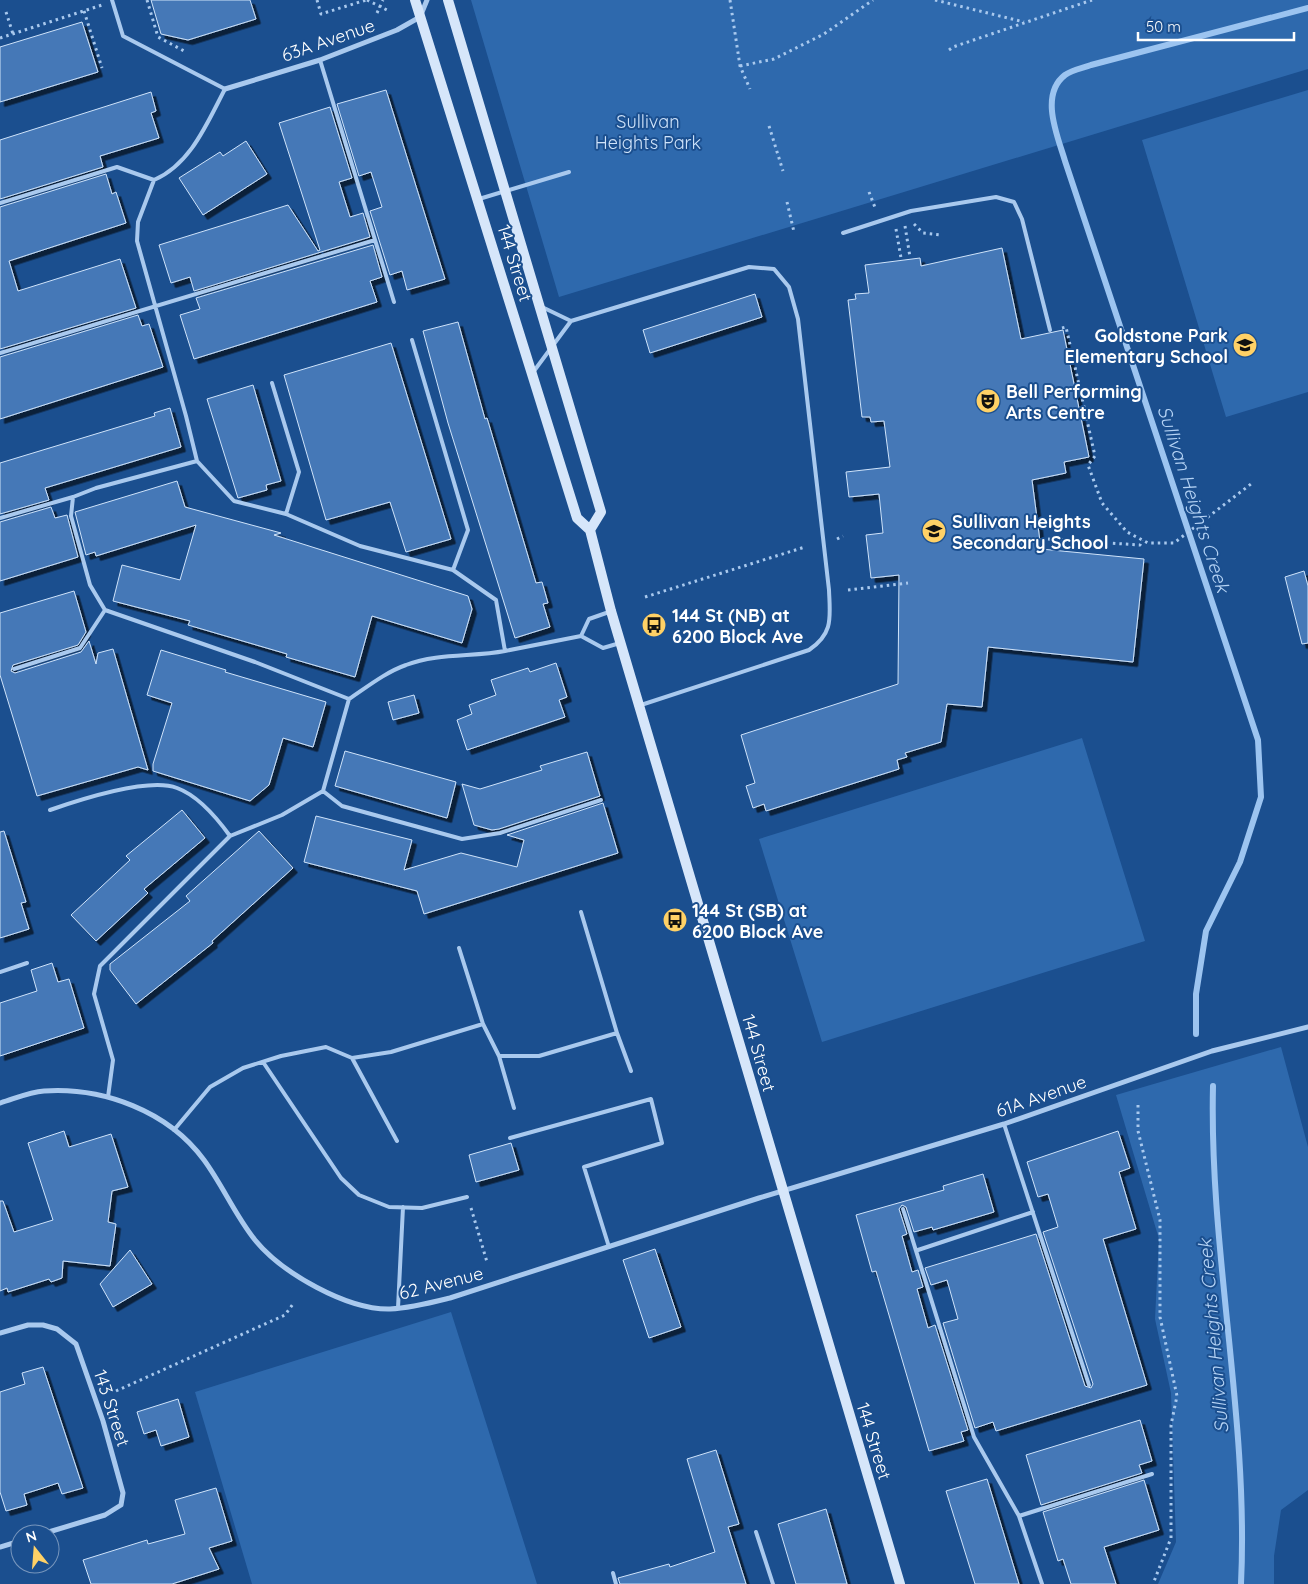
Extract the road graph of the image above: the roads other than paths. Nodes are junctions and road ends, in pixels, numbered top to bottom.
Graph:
1 (112, 0) edge
2 (415, 0) edge
3 (428, 0) edge
4 (448, 0) edge
5 (420, 17) junction
6 (320, 60) junction
7 (225, 89) junction
8 (570, 172) dead end
9 (154, 180) junction
10 (505, 191) junction
11 (479, 199) junction
12 (0, 204) edge
13 (843, 233) dead end
14 (375, 240) junction
15 (394, 302) dead end
16 (539, 306) junction
17 (156, 307) junction
18 (571, 321) junction
19 (1050, 330) dead end
20 (412, 340) dead end
21 (552, 349) junction
22 (0, 353) edge
23 (532, 374) junction
24 (272, 383) dead end
25 (196, 461) junction
26 (73, 497) junction
27 (286, 514) junction
28 (0, 518) edge
29 (590, 530) junction
30 (453, 570) junction
31 (105, 610) junction
32 (612, 611) junction
33 (581, 636) junction
34 (621, 643) junction
35 (505, 651) junction
36 (14, 669) dead end
37 (349, 699) junction
38 (641, 705) junction
39 (324, 791) junction
40 (601, 800) dead end
41 (50, 810) dead end
42 (230, 836) junction
43 (581, 912) dead end
44 (458, 948) dead end
45 (27, 963) dead end
46 (0, 972) edge
47 (483, 1024) junction
48 (1308, 1027) edge
49 (617, 1033) junction
50 (499, 1056) junction
51 (352, 1058) junction
52 (264, 1062) junction
53 (631, 1070) dead end
54 (108, 1097) junction
55 (0, 1103) edge
56 (514, 1108) dead end
57 (1004, 1124) junction
58 (174, 1130) junction
59 (510, 1138) dead end
60 (397, 1141) dead end
61 (783, 1192) junction
62 (467, 1197) dead end
63 (403, 1207) junction
64 (903, 1210) dead end
65 (1033, 1212) junction
66 (609, 1247) junction
67 (918, 1250) junction
68 (398, 1308) junction
69 (0, 1334) edge
70 (1089, 1385) dead end
71 (1152, 1474) dead end
72 (1019, 1516) junction
73 (60, 1529) edge
74 (756, 1532) dead end
75 (613, 1573) dead end
76 (616, 1584) edge
77 (773, 1584) edge
78 (900, 1584) edge
79 (1042, 1584) edge

1 - 7 lane
2 - 5 main road, 144 Street
3 - 5 street
4 - 10 main road, 144 Street
5 - 6 street, 63A Avenue
5 - 11 main road, 144 Street
6 - 7 street, 63A Avenue
6 - 14 lane
7 - 9 lane
8 - 10 lane
9 - 12 lane
9 - 17 lane
10 - 11 lane
10 - 16 main road, 144 Street
11 - 23 main road, 144 Street
13 - 19 lane
14 - 15 lane
14 - 17 lane
16 - 18 lane
16 - 21 main road, 144 Street
17 - 22 lane
17 - 25 lane
18 - 21 lane
18 - 38 lane
20 - 30 lane
21 - 23 lane
21 - 29 main road, 144 Street
23 - 29 main road, 144 Street
24 - 27 lane
25 - 26 lane
25 - 27 lane
26 - 28 lane
26 - 31 lane
27 - 30 lane
29 - 32 main road, 144 Street
30 - 35 lane
31 - 36 lane
31 - 37 lane
32 - 33 lane
32 - 34 main road, 144 Street
33 - 34 lane
33 - 35 lane
34 - 38 main road, 144 Street
35 - 37 lane
37 - 39 lane
38 - 61 main road, 144 Street
39 - 40 lane
39 - 42 lane
41 - 42 lane
42 - 54 lane
43 - 49 lane
44 - 47 lane
45 - 46 lane
47 - 50 lane
47 - 51 lane
48 - 57 street, 61A Avenue
49 - 50 lane
49 - 53 lane
50 - 56 lane
51 - 52 lane
51 - 60 lane
52 - 58 lane
52 - 63 lane
54 - 55 street, 62 Avenue
54 - 58 street, 62 Avenue
57 - 61 street, 61A Avenue
57 - 65 lane
58 - 68 street, 62 Avenue
59 - 66 lane
61 - 66 street, 62 Avenue
61 - 78 main road, 144 Street
62 - 63 lane
63 - 68 lane
64 - 67 lane
65 - 67 lane
65 - 70 lane
66 - 68 street, 62 Avenue
67 - 72 lane
69 - 73 street, 143 Street
71 - 72 lane
72 - 79 lane
74 - 77 lane
75 - 76 lane

